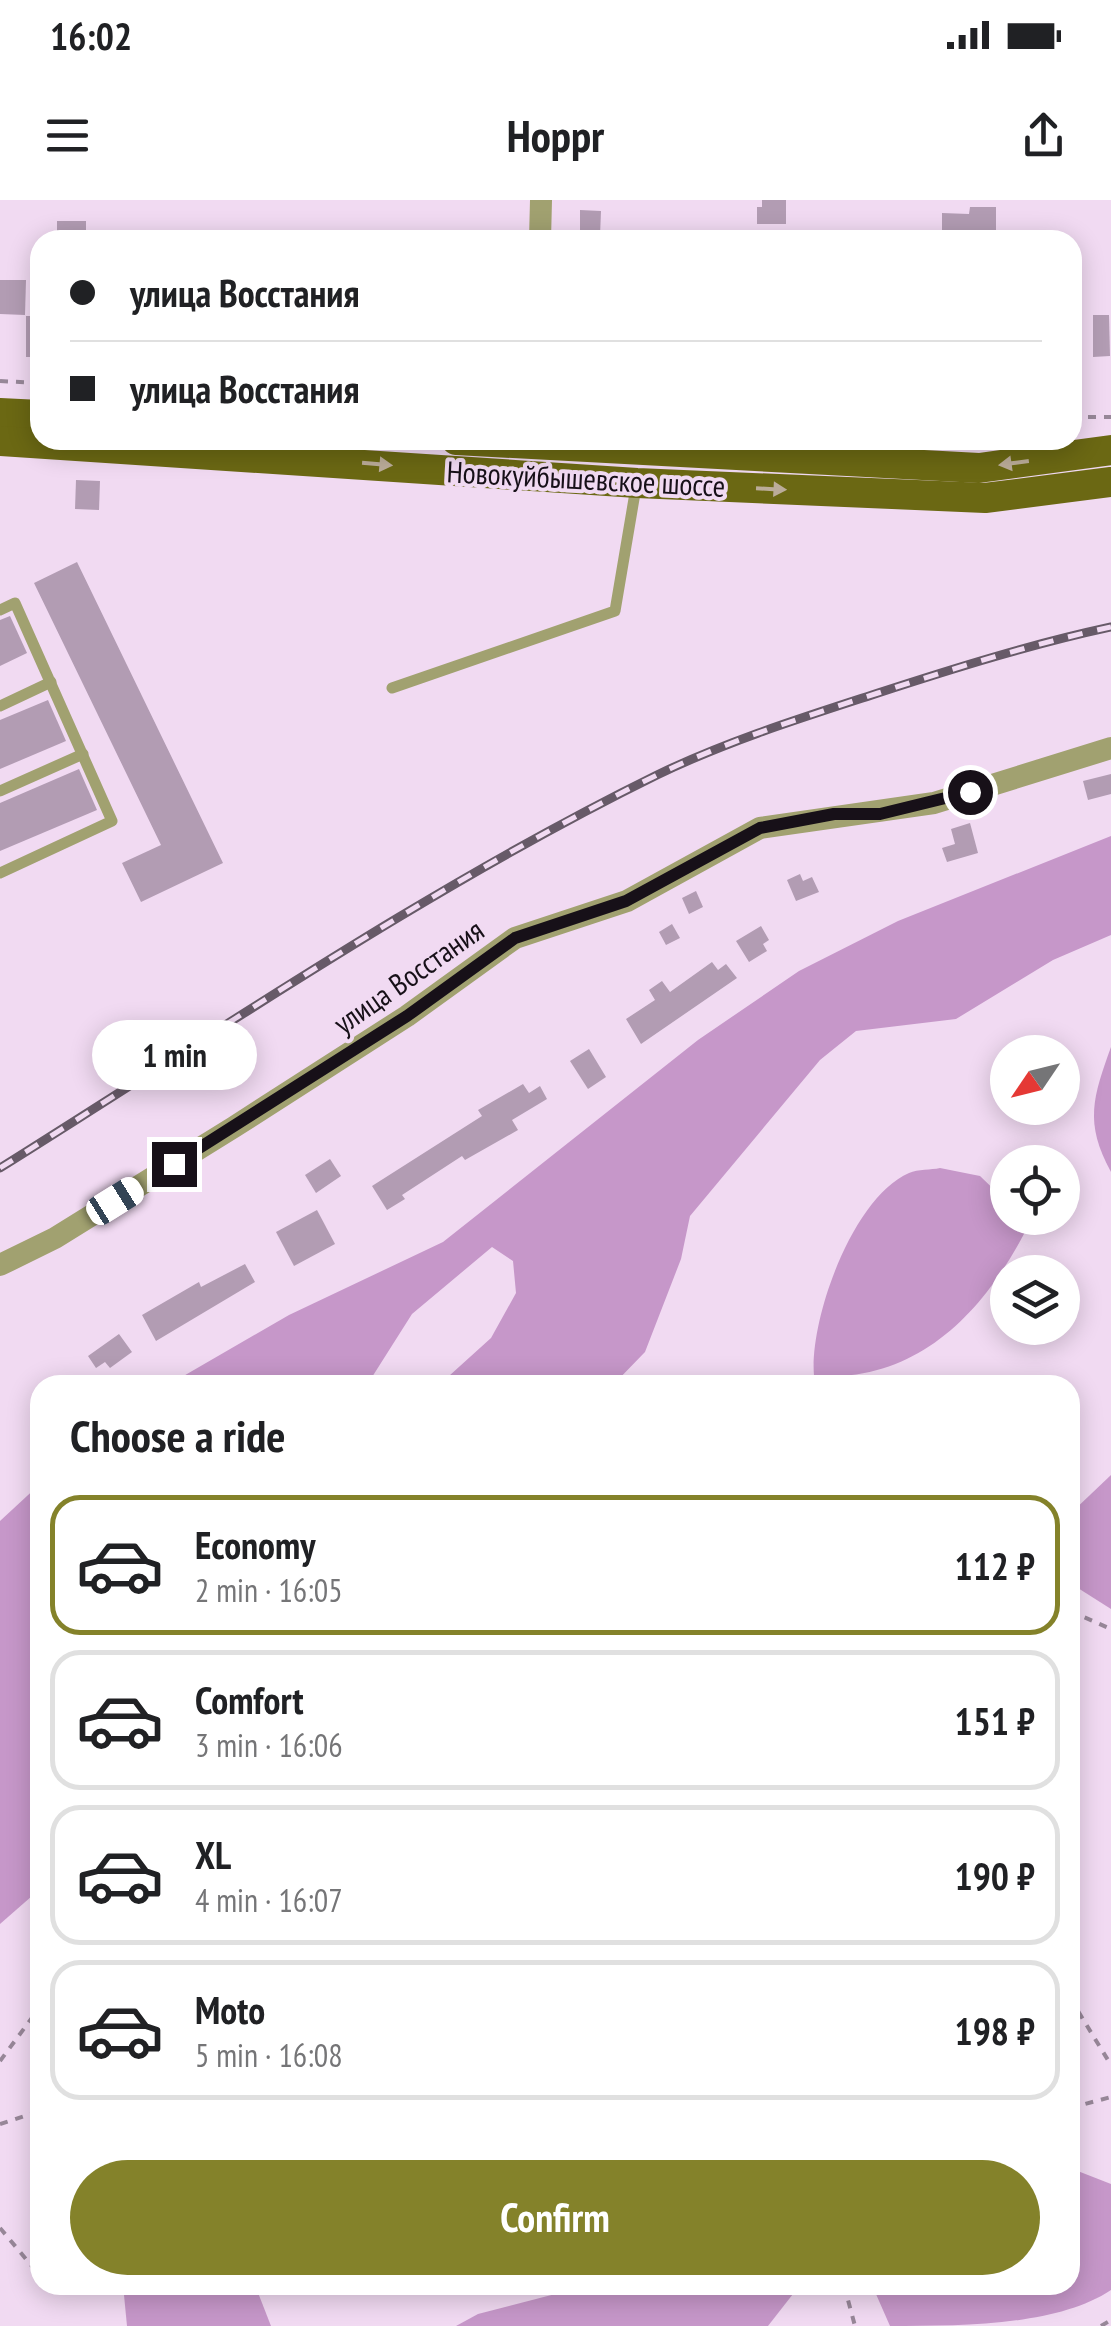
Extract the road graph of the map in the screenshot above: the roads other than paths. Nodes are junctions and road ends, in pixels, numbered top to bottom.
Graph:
1 (542, 200) edge
2 (540, 230) edge
3 (0, 413) edge
4 (30, 414) edge
5 (0, 441) edge
6 (30, 443) edge
7 (136, 450) edge
8 (658, 450) edge
9 (1111, 450) edge
10 (1111, 482) edge
11 (637, 483) junction
12 (0, 610) edge
13 (51, 682) junction
14 (392, 688) dead end
15 (0, 706) edge
16 (1111, 748) edge
17 (82, 754) junction
18 (0, 791) edge
19 (0, 872) edge
20 (0, 1265) edge

1 - 2 street
3 - 4 main road
5 -> 6 main road, Новокуйбышевское шоссе
7 -> 11 main road, Новокуйбышевское шоссе
9 -> 8 main road, Новокуйбышевское шоссе
11 -> 10 main road, Новокуйбышевское шоссе
11 - 14 lane
12 - 13 lane
13 - 15 lane
13 - 17 lane
16 - 20 street, улица Восстания
17 - 18 lane
17 - 19 lane

